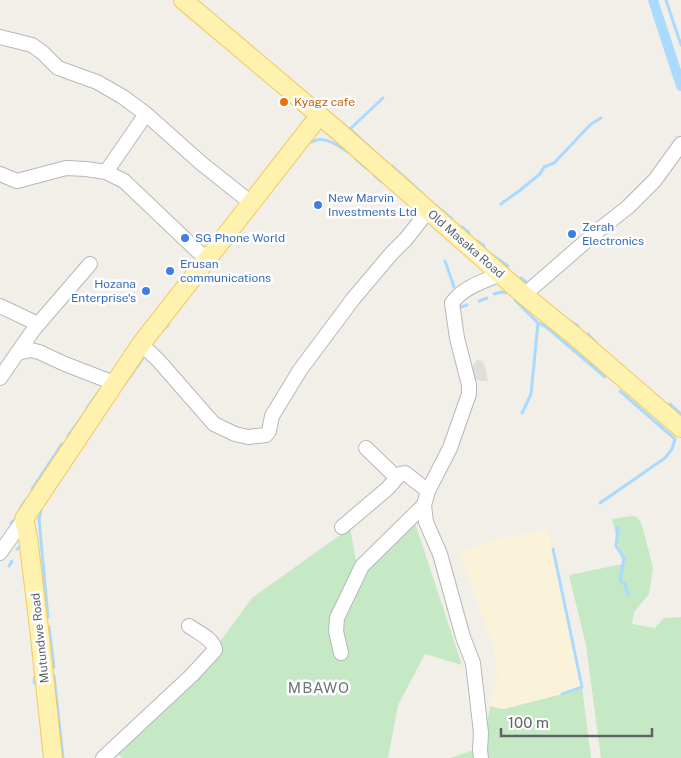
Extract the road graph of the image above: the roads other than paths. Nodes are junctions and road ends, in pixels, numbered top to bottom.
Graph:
1 (183, 0) edge
2 (0, 37) edge
3 (146, 114) junction
4 (319, 116) junction
5 (681, 144) edge
6 (106, 172) junction
7 (0, 174) edge
8 (250, 202) junction
9 (428, 211) junction
10 (206, 259) junction
11 (90, 264) dead end
12 (500, 274) junction
13 (524, 295) junction
14 (0, 306) edge
15 (38, 324) junction
16 (140, 344) junction
17 (17, 353) junction
18 (0, 378) edge
19 (114, 383) junction
20 (681, 428) edge
21 (366, 448) dead end
22 (396, 478) junction
23 (428, 491) junction
24 (424, 505) junction
25 (24, 519) junction
26 (342, 527) dead end
27 (1, 549) edge
28 (189, 626) dead end
29 (341, 654) dead end
30 (53, 758) edge
31 (103, 758) edge
32 (481, 758) edge

1 - 4 main road, Old Masaka Road
2 - 3 street
3 - 6 street
3 - 8 street
4 - 8 main road
4 - 9 main road, Old Masaka Road
5 - 13 street
6 - 7 street
6 - 10 street
8 - 10 main road
9 - 12 main road, Old Masaka Road
9 - 16 street
10 - 16 main road
11 - 15 street
12 - 13 main road, Old Masaka Road
12 - 23 street
13 - 20 main road, Old Masaka Road
14 - 15 street
15 - 17 street
16 - 19 main road
17 - 18 street
17 - 19 street
19 - 25 main road
21 - 22 street
22 - 23 street
22 - 26 street
23 - 24 street
24 - 29 street
24 - 32 street
25 - 27 street
25 - 30 main road, Mutundwe Road
28 - 31 street

